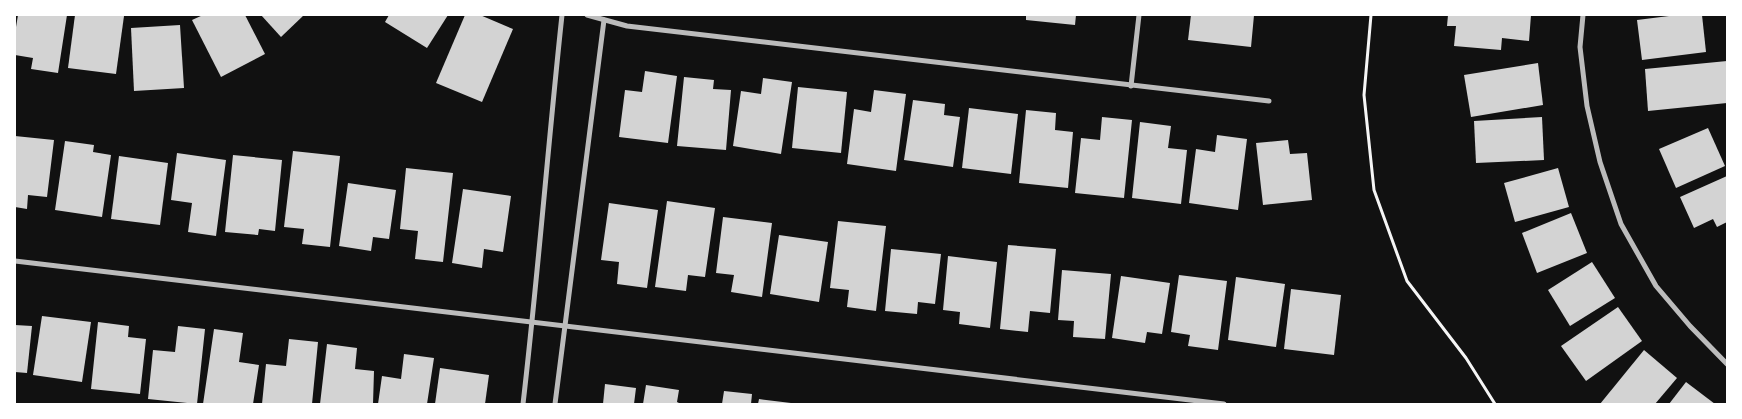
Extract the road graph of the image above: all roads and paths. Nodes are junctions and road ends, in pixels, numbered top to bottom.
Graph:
1 (562, 15) edge
2 (587, 15) edge
3 (1139, 15) edge
4 (1371, 15) edge
5 (1583, 15) edge
6 (604, 20) junction
7 (1131, 86) junction
8 (1269, 101) dead end
9 (15, 261) edge
10 (532, 322) junction
11 (564, 326) junction
12 (1727, 364) edge
13 (523, 404) edge
14 (556, 404) edge
15 (1224, 404) edge
16 (1495, 404) edge

1 - 10 street
2 - 6 street
3 - 7 street
4 - 16 path
5 - 12 street
6 - 7 street
6 - 11 street
7 - 8 street
9 - 10 street
10 - 11 street
10 - 13 street
11 - 14 street
11 - 15 street

